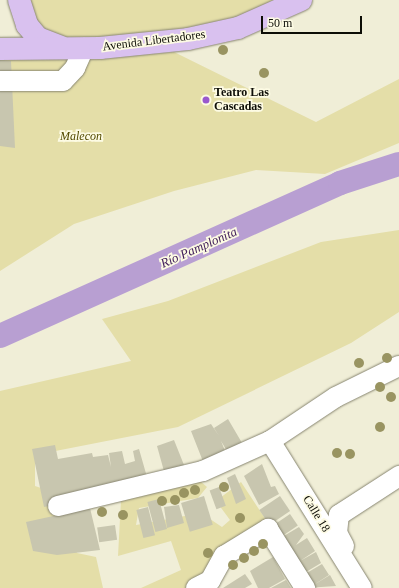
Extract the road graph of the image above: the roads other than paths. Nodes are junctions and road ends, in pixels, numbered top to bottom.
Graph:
1 (18, 0) edge
2 (296, 2) edge
3 (0, 49) edge
4 (77, 49) junction
5 (0, 81) edge
6 (399, 366) edge
7 (270, 441) junction
8 (399, 476) edge
9 (58, 506) dead end
10 (207, 586) edge
11 (306, 588) edge
12 (362, 588) edge

1 - 4 main road
2 - 4 main road, Avenida Libertadores
3 - 4 main road, Avenida Libertadores
4 - 5 street
6 - 7 street
7 - 9 street
7 - 12 street, Calle 18
8 - 12 street
10 - 11 street

